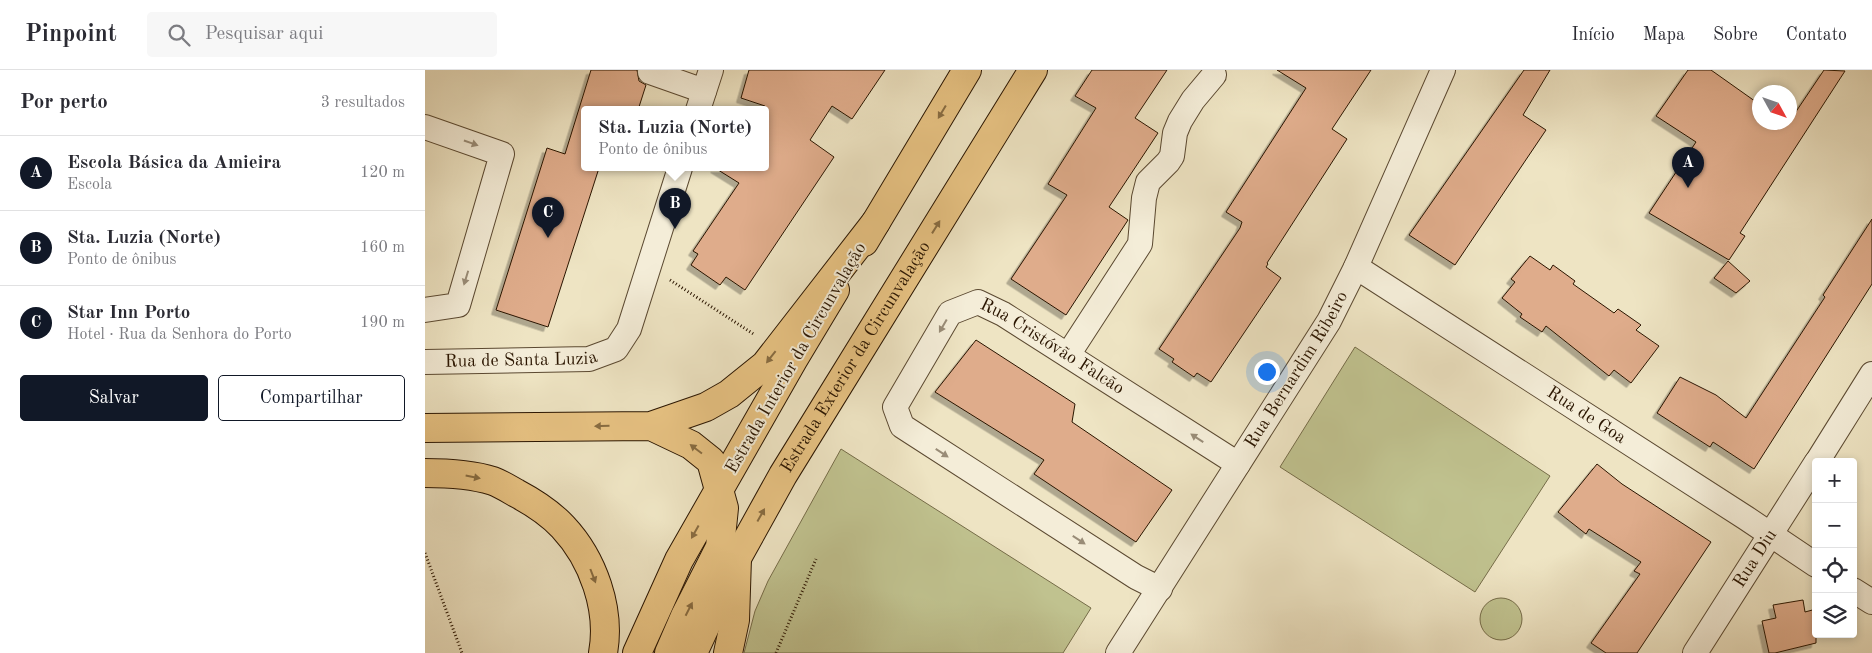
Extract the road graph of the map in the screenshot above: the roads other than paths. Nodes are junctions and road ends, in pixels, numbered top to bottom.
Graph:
1 (967, 70) edge
2 (1033, 70) edge
3 (1443, 70) edge
4 (650, 72) dead end
5 (1213, 75) dead end
6 (704, 90) edge
7 (425, 127) edge
8 (679, 171) edge
9 (876, 222) junction
10 (1356, 267) junction
11 (425, 310) edge
12 (1067, 355) junction
13 (425, 362) edge
14 (1872, 374) edge
15 (651, 426) junction
16 (425, 428) edge
17 (1819, 458) edge
18 (1238, 464) junction
19 (1812, 468) edge
20 (425, 473) edge
21 (719, 490) junction
22 (1771, 535) junction
23 (737, 558) junction
24 (1812, 562) edge
25 (1159, 589) junction
26 (1857, 593) edge
27 (1872, 602) edge
28 (603, 653) edge
29 (637, 653) edge
30 (669, 653) edge
31 (693, 653) edge
32 (728, 653) edge
33 (1118, 653) edge
34 (1695, 653) edge

1 -> 9 main road, Estrada Interior da Circunvalação
23 -> 2 main road, Estrada Exterior da Circunvalação
3 - 10 street, Rua Bernardim Ribeiro
4 - 6 street
5 - 12 street
7 -> 11 street
8 - 13 street, Rua de Santa Luzia
9 -> 15 main road
9 - 21 main road, Estrada Interior da Circunvalação
10 - 18 street, Rua Bernardim Ribeiro
10 - 22 street, Rua de Goa
18 -> 12 street, Rua Cristóvão Falcão
12 -> 25 street, Rua Cristóvão Falcão
14 - 17 street, Rua Diu
15 -> 16 main road
21 -> 15 main road
18 - 25 street, Rua Bernardim Ribeiro
19 - 22 street, Rua Diu
20 -> 28 main road
21 -> 29 main road, Estrada Interior da Circunvalação
30 -> 21 main road
22 - 24 street, Rua de Goa
22 - 34 street, Rua Diu
23 - 31 main road, Estrada Exterior da Circunvalação
23 - 32 main road
25 - 33 street, Rua Bernardim Ribeiro
26 - 27 street

